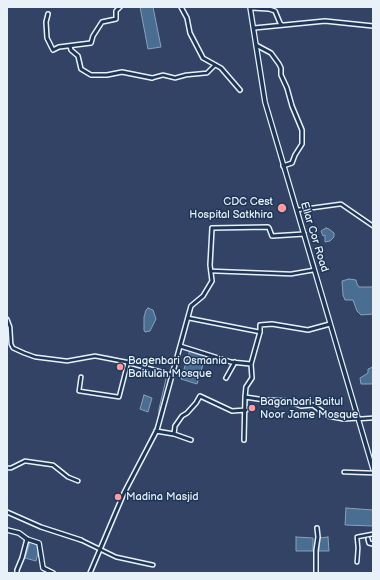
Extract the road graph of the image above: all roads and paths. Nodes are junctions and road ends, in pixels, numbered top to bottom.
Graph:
1 (120, 7) edge
2 (181, 7) edge
3 (251, 8) edge
4 (48, 14) dead end
5 (282, 25) junction
6 (373, 26) edge
7 (254, 28) junction
8 (256, 45) junction
9 (70, 46) junction
10 (215, 65) junction
11 (152, 78) joint
12 (240, 90) dead end
13 (283, 166) junction
14 (296, 210) junction
15 (373, 226) edge
16 (304, 234) junction
17 (314, 270) junction
18 (211, 271) junction
19 (187, 318) junction
20 (7, 319) edge
21 (330, 324) junction
22 (260, 332) junction
23 (180, 346) junction
24 (128, 362) junction
25 (234, 362) junction
26 (251, 364) junction
27 (172, 376) junction
28 (81, 378) dead end
29 (226, 378) dead end
30 (245, 397) junction
31 (246, 410) junction
32 (373, 418) edge
33 (358, 419) junction
34 (156, 431) junction
35 (174, 434) junction
36 (191, 440) dead end
37 (244, 440) dead end
38 (7, 468) edge
39 (373, 469) edge
40 (344, 472) dead end
41 (373, 473) edge
42 (78, 481) dead end
43 (7, 512) edge
44 (317, 528) dead end
45 (7, 530) edge
46 (373, 534) edge
47 (28, 539) junction
48 (368, 539) dead end
49 (81, 540) joint
50 (373, 544) edge
51 (99, 550) junction
52 (357, 562) dead end
53 (153, 565) dead end
54 (17, 573) edge
55 (53, 573) edge
56 (90, 573) edge
57 (316, 573) edge

1 - 9 street
2 - 10 street
3 - 5 street
3 - 7 main road, Ellar Cor Road
4 - 9 street
5 - 6 street
5 - 7 street
7 - 8 main road, Ellar Cor Road
8 - 13 main road, Ellar Cor Road
8 - 13 street
9 - 11 street
10 - 11 street
10 - 12 street
13 - 14 main road, Ellar Cor Road
14 - 15 street
14 - 16 main road, Ellar Cor Road
16 - 17 main road, Ellar Cor Road
16 - 18 street
17 - 18 street
17 - 21 main road, Ellar Cor Road
18 - 19 street
19 - 22 street
19 - 23 street
20 - 24 street
21 - 22 street
21 - 33 main road, Ellar Cor Road
22 - 26 street
23 - 25 street
23 - 27 street
24 - 27 street
24 - 28 street
25 - 26 street
25 - 29 street
26 - 30 street
27 - 34 street
30 - 31 street
30 - 33 street
31 - 35 street
31 - 37 street
32 - 33 street
33 - 39 main road, Ellar Cor Road
34 - 35 street
34 - 51 street
35 - 36 street
38 - 42 street
40 - 41 street
43 - 49 street
44 - 57 street
45 - 47 main road
46 - 52 street
47 - 54 street
47 - 55 main road
48 - 50 street
49 - 51 street
51 - 53 street
51 - 56 street

